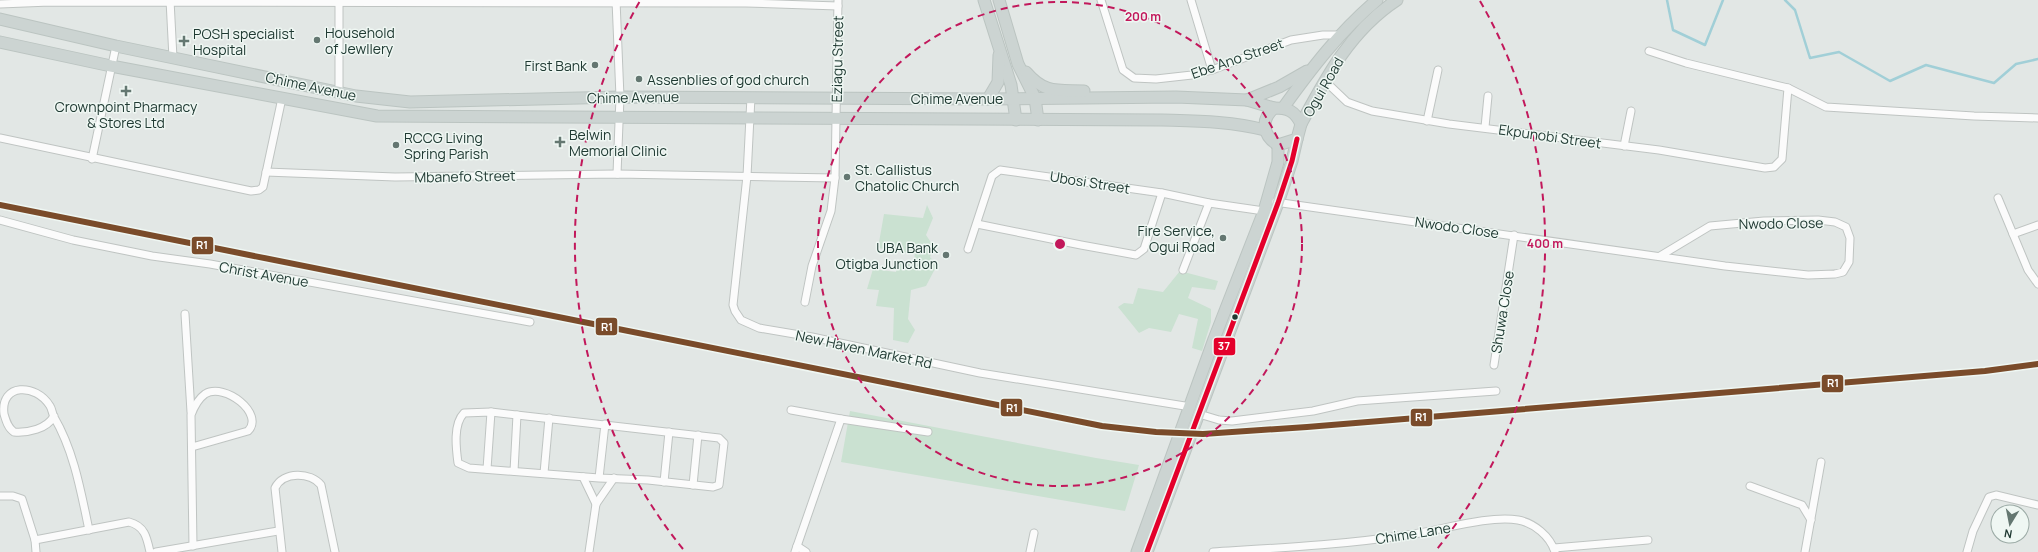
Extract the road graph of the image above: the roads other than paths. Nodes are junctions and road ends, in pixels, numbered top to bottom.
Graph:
1 (984, 0) edge
2 (999, 0) edge
3 (1101, 0) edge
4 (1191, 0) edge
5 (1377, 0) edge
6 (1397, 0) edge
7 (339, 1) edge
8 (471, 1) edge
9 (170, 2) edge
10 (616, 2) edge
11 (838, 3) edge
12 (0, 4) edge
13 (0, 19) edge
14 (1340, 35) junction
15 (0, 42) edge
16 (116, 46) junction
17 (999, 47) junction
18 (1649, 52) dead end
19 (173, 58) junction
20 (1018, 64) junction
21 (111, 66) junction
22 (1311, 69) junction
23 (1212, 70) junction
24 (1438, 70) dead end
25 (1325, 81) junction
26 (1788, 88) junction
27 (339, 92) junction
28 (1488, 96) dead end
29 (620, 97) junction
30 (751, 97) junction
31 (836, 97) junction
32 (282, 98) junction
33 (1013, 98) junction
34 (1035, 98) junction
35 (1120, 98) junction
36 (988, 99) junction
37 (1247, 100) junction
38 (1279, 108) junction
39 (1631, 111) dead end
40 (619, 117) junction
41 (751, 118) junction
42 (836, 118) junction
43 (2038, 118) edge
44 (1016, 120) junction
45 (1038, 120) junction
46 (1427, 120) junction
47 (1301, 124) junction
48 (1485, 127) junction
49 (1265, 130) junction
50 (0, 138) edge
51 (1297, 139) junction
52 (1278, 145) junction
53 (1624, 146) junction
54 (92, 159) junction
55 (266, 172) junction
56 (617, 174) junction
57 (748, 176) junction
58 (835, 178) junction
59 (1162, 193) junction
60 (1998, 198) dead end
61 (1273, 201) junction
62 (1208, 203) junction
63 (1264, 211) junction
64 (0, 220) edge
65 (976, 224) junction
66 (2038, 225) edge
67 (2013, 234) junction
68 (1514, 235) junction
69 (968, 249) dead end
70 (1660, 256) junction
71 (1183, 270) dead end
72 (2038, 284) edge
73 (805, 302) dead end
74 (185, 314) dead end
75 (530, 322) dead end
76 (1219, 341) junction
77 (1494, 365) dead end
78 (1496, 391) dead end
79 (791, 410) dead end
80 (1195, 410) junction
81 (491, 412) junction
82 (190, 415) junction
83 (517, 415) junction
84 (54, 416) junction
85 (549, 418) junction
86 (841, 419) junction
87 (605, 424) junction
88 (669, 432) junction
89 (928, 432) dead end
90 (698, 435) junction
91 (192, 447) junction
92 (1179, 451) junction
93 (1821, 462) dead end
94 (487, 469) junction
95 (514, 471) junction
96 (544, 473) junction
97 (583, 477) junction
98 (599, 478) junction
99 (614, 478) junction
100 (664, 482) junction
101 (693, 485) junction
102 (1750, 486) dead end
103 (0, 496) edge
104 (596, 504) junction
105 (2038, 505) edge
106 (1811, 520) junction
107 (89, 530) junction
108 (278, 531) junction
109 (1034, 533) dead end
110 (34, 540) junction
111 (1648, 540) dead end
112 (193, 546) junction
113 (796, 549) edge
114 (1554, 550) edge
115 (36, 552) edge
116 (150, 552) edge
117 (156, 552) edge
118 (282, 552) edge
119 (335, 552) edge
120 (589, 552) edge
121 (806, 552) edge
122 (1030, 552) edge
123 (1136, 552) edge
124 (1147, 552) edge
125 (1213, 552) edge
126 (1805, 552) edge
127 (1967, 552) edge

1 - 17 main road
2 - 20 main road
3 - 23 street, Ebe Ano Street
4 - 23 street
5 - 14 main road, Ogui Road
6 - 25 main road, Ogui Road
7 - 8 street
7 - 9 street
7 - 27 street
8 - 10 street
9 - 12 street
9 - 19 street
10 - 11 street
10 - 29 street
11 - 31 street, Eziagu Street
13 - 16 main road, Chime Avenue
14 - 22 main road, Ogui Road
14 - 23 street, Ebe Ano Street
15 - 21 main road, Chime Avenue
16 - 19 main road, Chime Avenue
16 - 21 street
17 - 33 main road
17 - 36 main road
18 - 26 street
19 - 27 main road, Chime Avenue
20 - 34 main road
20 - 35 main road
21 - 32 main road, Chime Avenue
21 - 54 street
22 - 37 main road
22 - 38 main road, Ogui Road
24 - 46 street
25 - 46 street, Ekpunobi Street
25 - 47 main road, Ogui Road
26 - 43 street
26 - 53 street, Ekpunobi Street
27 - 29 main road, Chime Avenue
28 - 48 street
29 - 30 main road, Chime Avenue
29 - 40 street
30 - 31 main road, Chime Avenue
30 - 41 street, New Haven Market Rd
31 - 36 main road, Chime Avenue
31 - 42 street, Eziagu Street
32 - 40 main road, Chime Avenue
32 - 55 street
33 - 34 main road, Chime Avenue
33 - 36 main road, Chime Avenue
33 - 44 main road
34 - 35 main road, Chime Avenue
34 - 45 main road
35 - 37 main road, Chime Avenue
37 - 38 main road, Chime Avenue
38 - 47 main road
38 - 49 main road
39 - 53 street
40 - 41 main road, Chime Avenue
40 - 56 street
41 - 42 main road, Chime Avenue
41 - 57 street, New Haven Market Rd
42 - 44 main road, Chime Avenue
42 - 58 street
44 - 45 main road, Chime Avenue
45 - 49 main road, Chime Avenue
46 - 48 street, Ekpunobi Street
47 - 51 main road
48 - 53 street, Ekpunobi Street
49 - 52 main road
50 - 54 street
51 - 52 main road
51 - 61 main road
52 - 61 main road
54 - 55 street
55 - 56 street, Mbanefo Street
56 - 57 street, Mbanefo Street
57 - 58 street, Mbanefo Street
57 - 80 street, New Haven Market Rd
58 - 73 street
59 - 62 street, Ubosi Street
59 - 65 street, Ubosi Street
59 - 65 street
60 - 67 street
61 - 63 main road
61 - 68 street, Nwodo Close
61 - 76 main road
62 - 63 street, Ubosi Street
62 - 71 street
63 - 76 main road
64 - 75 street, Christ Avenue
65 - 69 street, Ubosi Street
66 - 67 street
67 - 72 street
68 - 70 street, Nwodo Close
68 - 77 street, Shuwa Close
70 - 70 street, Nwodo Close
74 - 82 street
76 - 80 main road
78 - 80 street, New Haven Market Rd
79 - 86 street
80 - 92 main road
81 - 83 street
81 - 94 street
81 - 94 street
82 - 91 street
82 - 91 street
83 - 85 street
83 - 95 street
84 - 84 street
84 - 107 street
85 - 87 street
85 - 96 street
86 - 89 street
86 - 113 street
87 - 88 street
87 - 98 street
88 - 90 street
88 - 100 street
90 - 101 street
90 - 101 street
91 - 112 street
92 - 123 main road
92 - 124 main road
93 - 106 street
94 - 95 street
95 - 96 street
96 - 97 street
97 - 98 street
97 - 104 street
98 - 99 street
99 - 100 street
99 - 104 street
100 - 101 street
102 - 106 street
103 - 110 street
104 - 120 street
105 - 127 street
106 - 126 street
107 - 110 street
107 - 116 street
108 - 112 street
108 - 118 street
108 - 119 street
109 - 122 street
110 - 115 street
111 - 114 street, Chime Lane
112 - 117 street
113 - 121 street
114 - 125 street, Chime Lane

